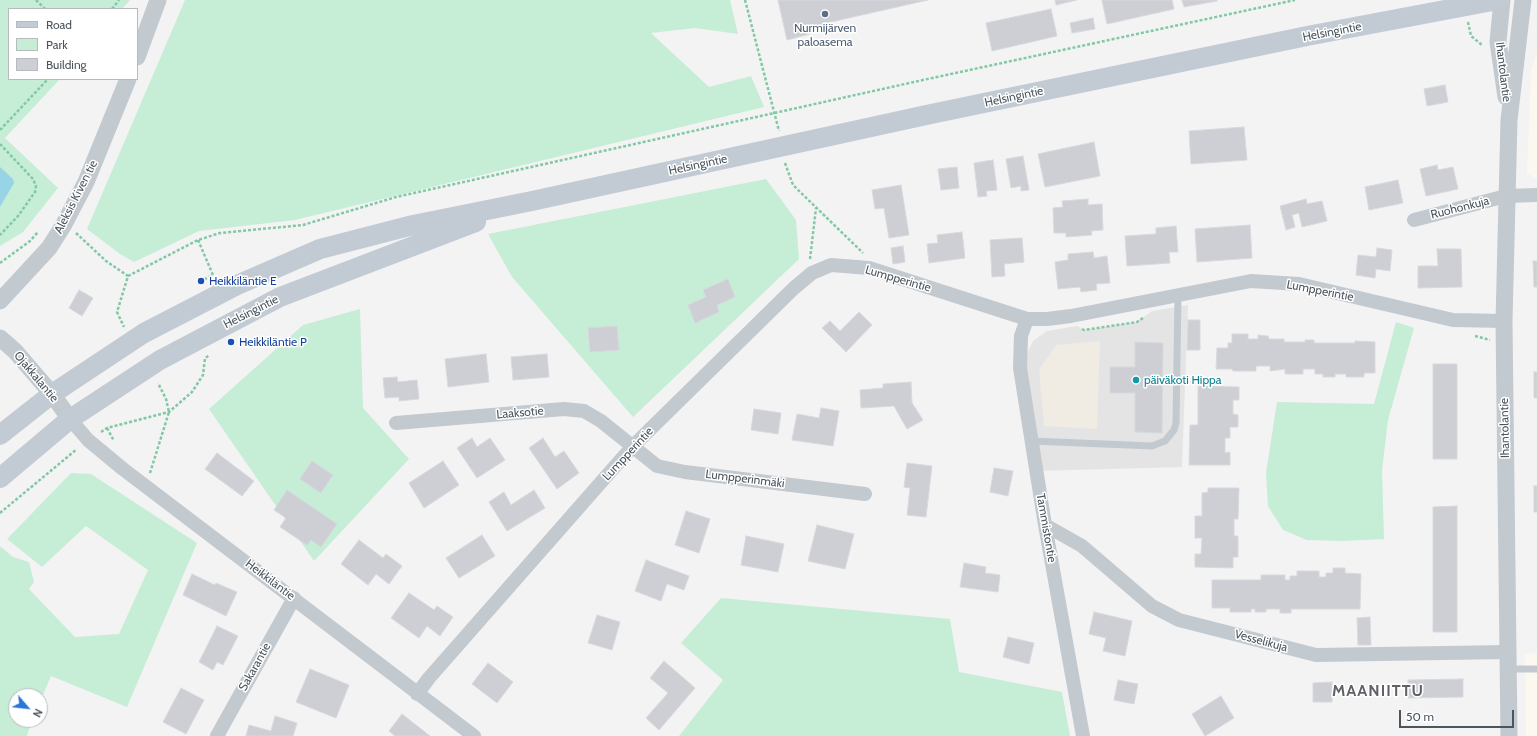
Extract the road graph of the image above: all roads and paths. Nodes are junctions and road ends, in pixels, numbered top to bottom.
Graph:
1 (36, 0) edge
2 (119, 0) edge
3 (158, 0) edge
4 (745, 0) edge
5 (1295, 0) edge
6 (1498, 0) edge
7 (1502, 0) edge
8 (1523, 0) edge
9 (44, 8) edge
10 (113, 8) edge
11 (138, 54) edge
12 (47, 80) edge
13 (128, 80) edge
14 (775, 113) junction
15 (1509, 120) junction
16 (0, 130) edge
17 (0, 144) edge
18 (782, 147) junction
19 (1537, 194) edge
20 (1506, 196) junction
21 (532, 201) junction
22 (816, 208) junction
23 (1414, 220) dead end
24 (78, 226) dead end
25 (40, 230) dead end
26 (0, 235) edge
27 (198, 240) junction
28 (0, 263) edge
29 (869, 268) junction
30 (812, 273) junction
31 (128, 276) junction
32 (201, 281) dead end
33 (1178, 296) junction
34 (0, 301) edge
35 (1147, 315) dead end
36 (1027, 319) junction
37 (1504, 321) junction
38 (1077, 326) dead end
39 (126, 331) dead end
40 (1471, 335) dead end
41 (0, 338) edge
42 (1494, 341) dead end
43 (212, 354) dead end
44 (157, 380) dead end
45 (52, 394) junction
46 (169, 412) junction
47 (70, 418) junction
48 (396, 423) dead end
49 (0, 434) edge
50 (1032, 441) junction
51 (632, 447) junction
52 (149, 475) dead end
53 (0, 478) edge
54 (865, 494) dead end
55 (1045, 525) junction
56 (294, 598) junction
57 (1508, 660) junction
58 (1537, 669) edge
59 (417, 694) junction
60 (217, 736) edge
61 (474, 736) edge
62 (1083, 736) edge
63 (1508, 736) edge

1 - 9 path
2 - 10 path
3 - 11 street
4 - 14 path
5 - 14 path
6 - 18 main road, Helsingintie
7 - 15 street, Ihantolantie
8 - 15 street, Ihantolantie
12 - 16 path
13 - 34 street, Aleksis Kiven tie
14 - 18 path
14 - 27 path
15 - 20 street, Ihantolantie
17 - 26 path
18 - 21 main road, Helsingintie
18 - 22 path
19 - 20 street, Ruohonkuja
20 - 23 street, Ruohonkuja
20 - 37 street, Ihantolantie
21 - 45 main road, Helsingintie
21 - 47 main road, Helsingintie
22 - 29 path
22 - 30 path
24 - 31 path
25 - 28 path
27 - 31 path
27 - 32 path
29 - 30 street, Lumpperintie
29 - 36 street, Lumpperintie
30 - 51 street, Lumpperintie
31 - 39 path
33 - 36 street, Lumpperintie
33 - 37 street, Lumpperintie
33 - 50 lane
35 - 38 path
36 - 50 street, Tammistontie
37 - 57 street, Ihantolantie
40 - 42 path
41 - 45 street, Ojakkalantie
43 - 46 path
44 - 46 path
45 - 47 street, Ojakkalantie
45 - 49 main road, Helsingintie
46 - 52 path
47 - 53 main road, Helsingintie
47 - 56 street, Heikkiläntie
48 - 51 street, Laaksotie
50 - 55 street, Tammistontie
51 - 54 street, Lumpperinmäki
51 - 59 street, Lumpperintie
55 - 57 street, Vesselikuja
55 - 62 street, Tammistontie
56 - 59 street, Heikkiläntie
56 - 60 street, Sakarantie
57 - 58 lane
57 - 63 street, Ihantolantie
59 - 61 street, Heikkiläntie

